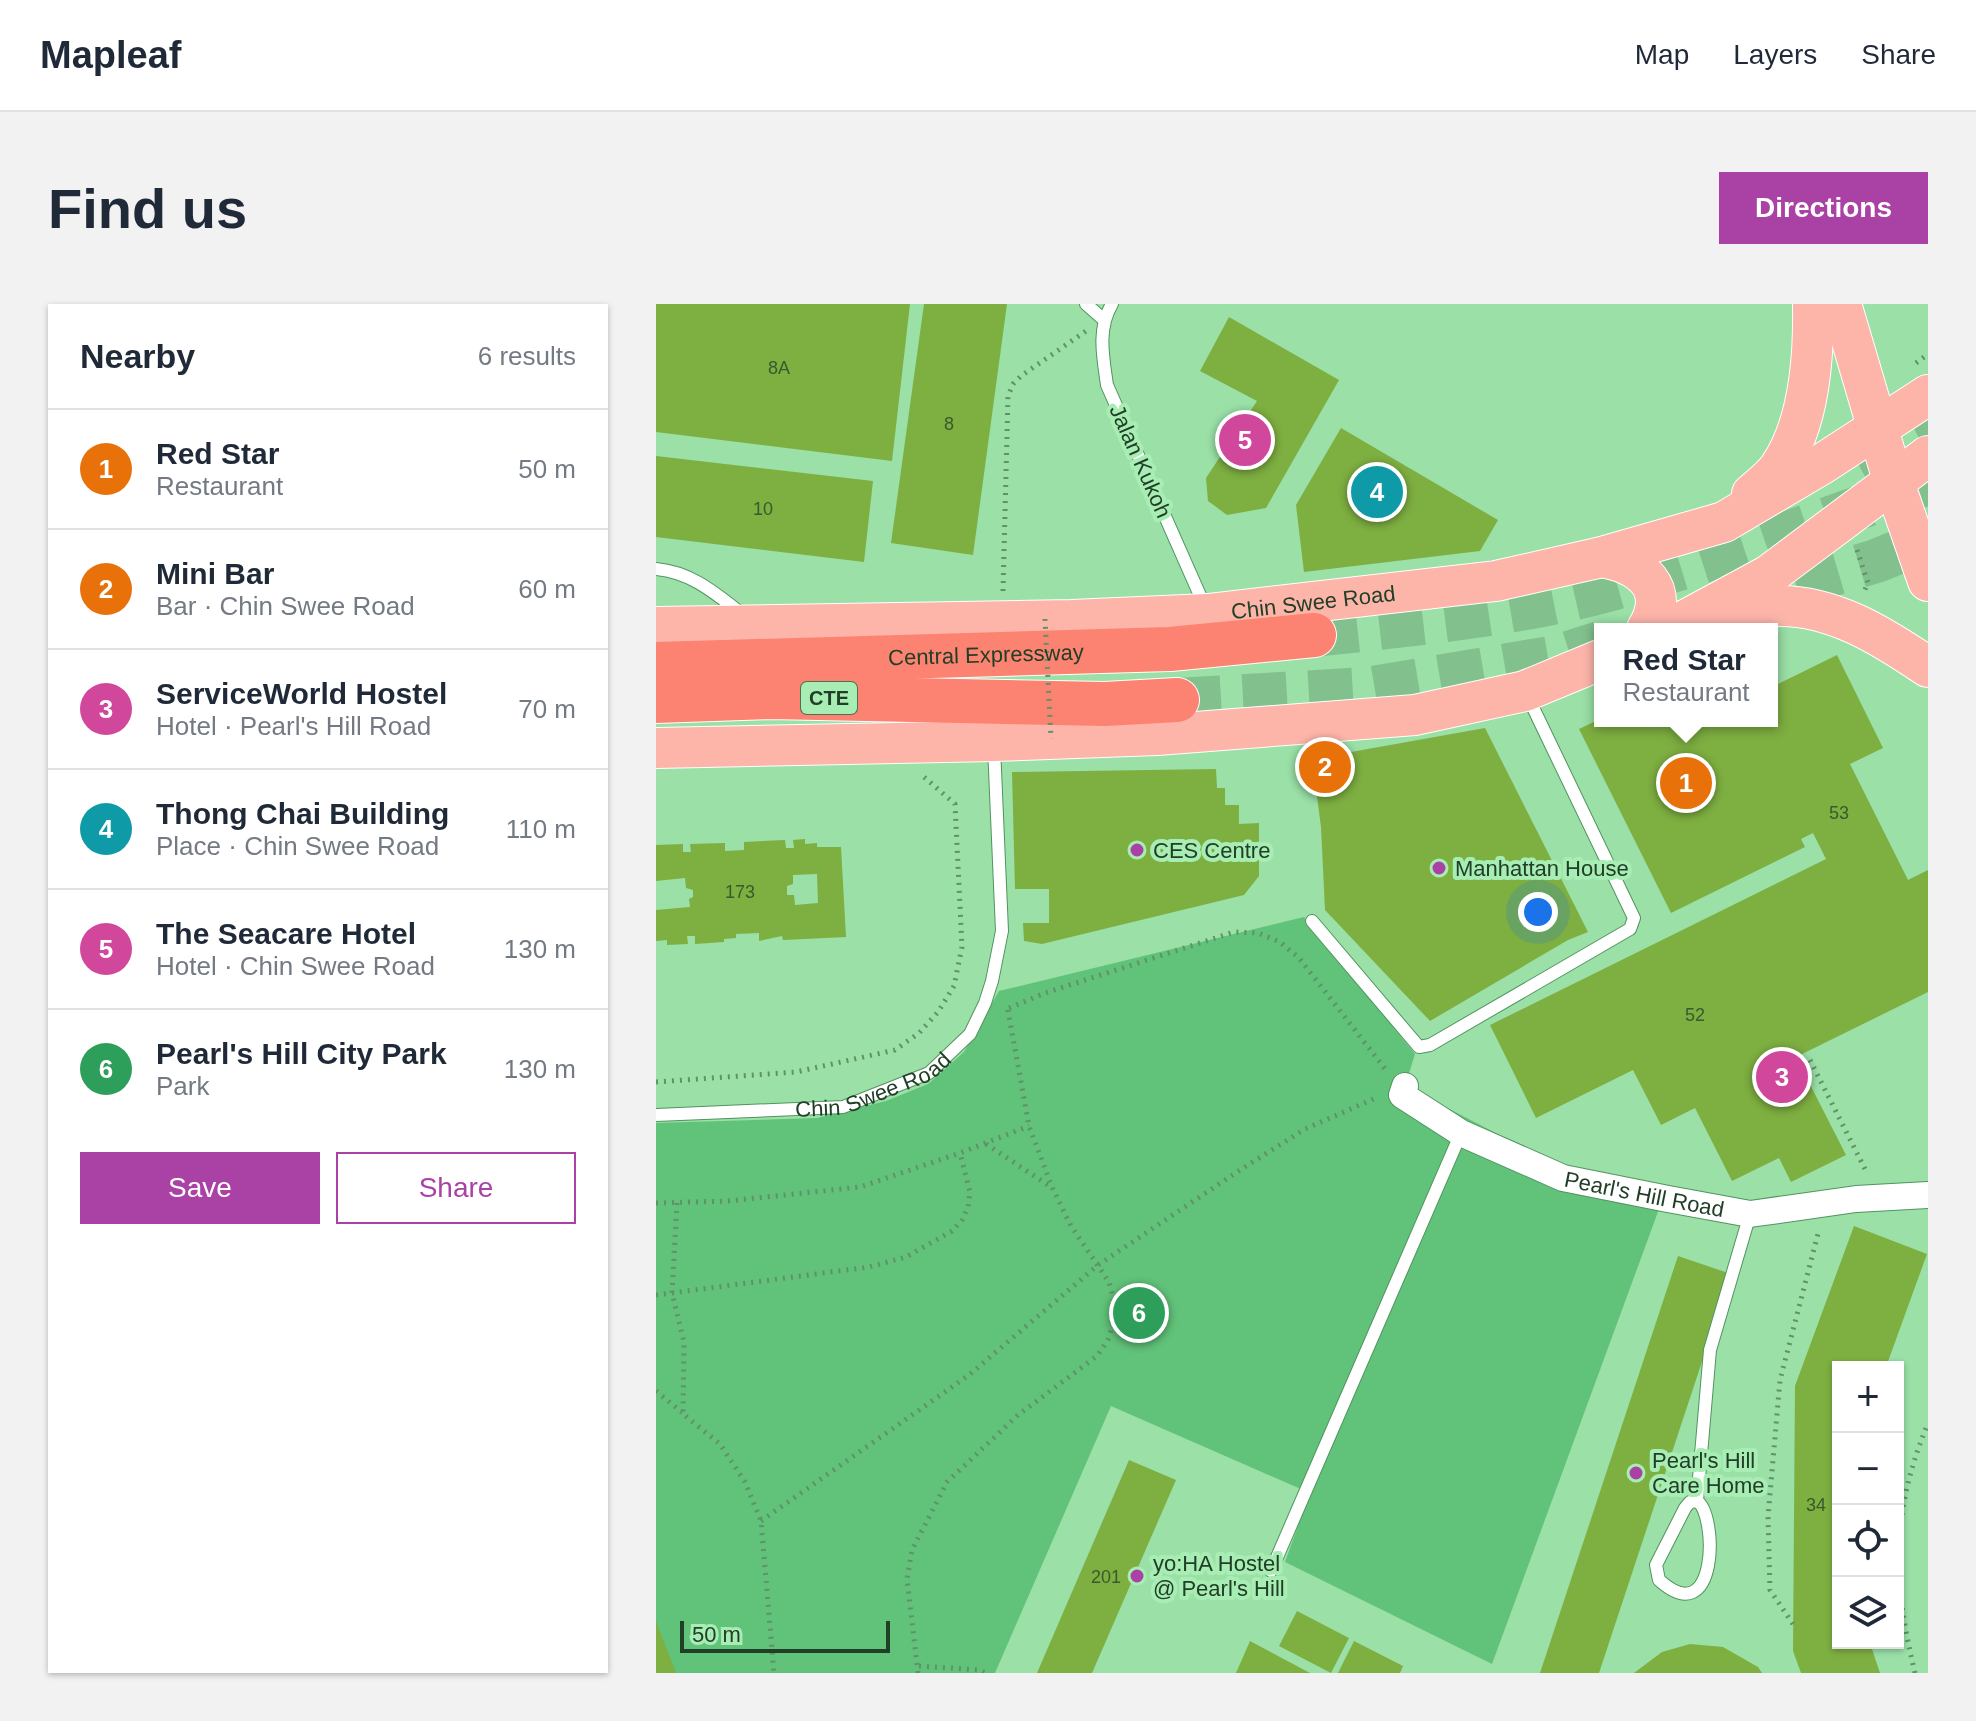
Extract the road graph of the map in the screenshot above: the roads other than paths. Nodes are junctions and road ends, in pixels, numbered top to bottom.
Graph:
1 (1086, 304) edge
2 (1112, 304) edge
3 (1813, 304) edge
4 (1841, 304) edge
5 (1103, 319) junction
6 (1928, 395) edge
7 (1877, 428) junction
8 (1928, 456) edge
9 (1893, 480) junction
10 (1724, 522) junction
11 (1602, 557) junction
12 (656, 569) edge
13 (1928, 581) edge
14 (1208, 614) junction
15 (1650, 623) edge
16 (1682, 623) edge
17 (757, 626) junction
18 (656, 627) edge
19 (1314, 635) tunnel mouth
20 (1594, 662) edge
21 (656, 664) edge
22 (1928, 667) edge
23 (1525, 691) junction
24 (1177, 700) tunnel mouth
25 (656, 701) edge
26 (994, 741) junction
27 (656, 748) edge
28 (1312, 921) dead end
29 (1405, 1086) road end
30 (656, 1115) edge
31 (1461, 1133) junction
32 (1923, 1197) edge
33 (1750, 1214) junction
34 (1697, 1501) junction
35 (1271, 1571) dead end

1 - 5 lane
2 - 5 lane
3 - 10 main road
4 - 7 main road
5 - 14 lane, Jalan Kukoh
6 - 7 main road, Chin Swee Road
7 - 9 main road
7 - 10 main road, Chin Swee Road
8 - 9 main road
9 - 13 main road
9 - 16 main road
10 - 11 main road, Chin Swee Road
11 - 14 main road, Chin Swee Road
11 - 15 main road
12 - 17 lane
14 - 17 main road, Chin Swee Road
16 - 22 main road
17 - 18 main road, Chin Swee Road
19 - 21 highway, Central Expressway / CTE
20 - 23 main road
23 - 26 main road
23 - 28 lane
24 - 25 highway, Central Expressway / CTE
26 - 27 main road
26 - 30 lane, Chin Swee Road
29 - 31 street, Pearl's Hill Road
31 - 33 street, Pearl's Hill Road
31 - 35 lane
32 - 33 street, Pearl's Hill Road
33 - 34 lane
34 - 34 lane

